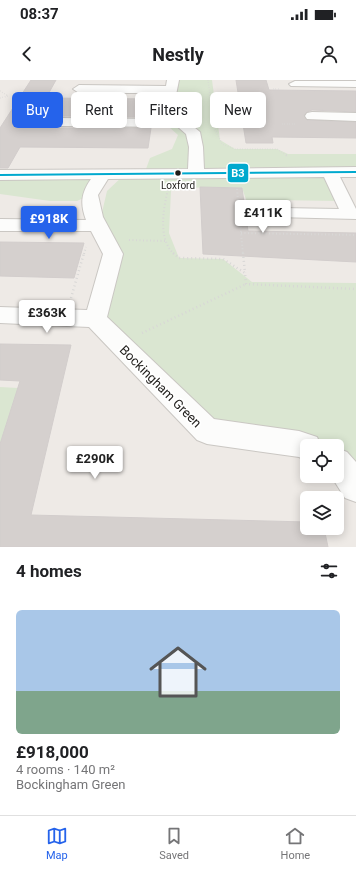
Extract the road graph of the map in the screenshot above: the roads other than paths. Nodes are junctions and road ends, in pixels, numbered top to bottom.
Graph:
1 (295, 84) dead end
2 (356, 84) edge
3 (172, 85) edge
4 (78, 88) dead end
5 (312, 116) dead end
6 (356, 117) edge
7 (63, 122) edge
8 (135, 123) edge
9 (189, 128) edge
10 (329, 171) junction
11 (196, 172) junction
12 (356, 172) edge
13 (103, 174) junction
14 (0, 175) edge
15 (281, 213) dead end
16 (353, 214) edge
17 (0, 225) edge
18 (97, 235) junction
19 (0, 315) edge
20 (95, 319) junction
21 (300, 444) edge
22 (344, 469) edge
23 (356, 487) edge

1 - 2 street
3 - 4 street
5 - 6 street
7 - 8 street
9 - 11 street
10 - 11 street
10 - 12 street
10 - 16 street
11 - 13 street
13 - 14 street
13 - 18 street
15 - 16 street
17 - 18 street
18 - 20 street
19 - 20 street
20 - 21 street, Bockingham Green
22 - 23 street

